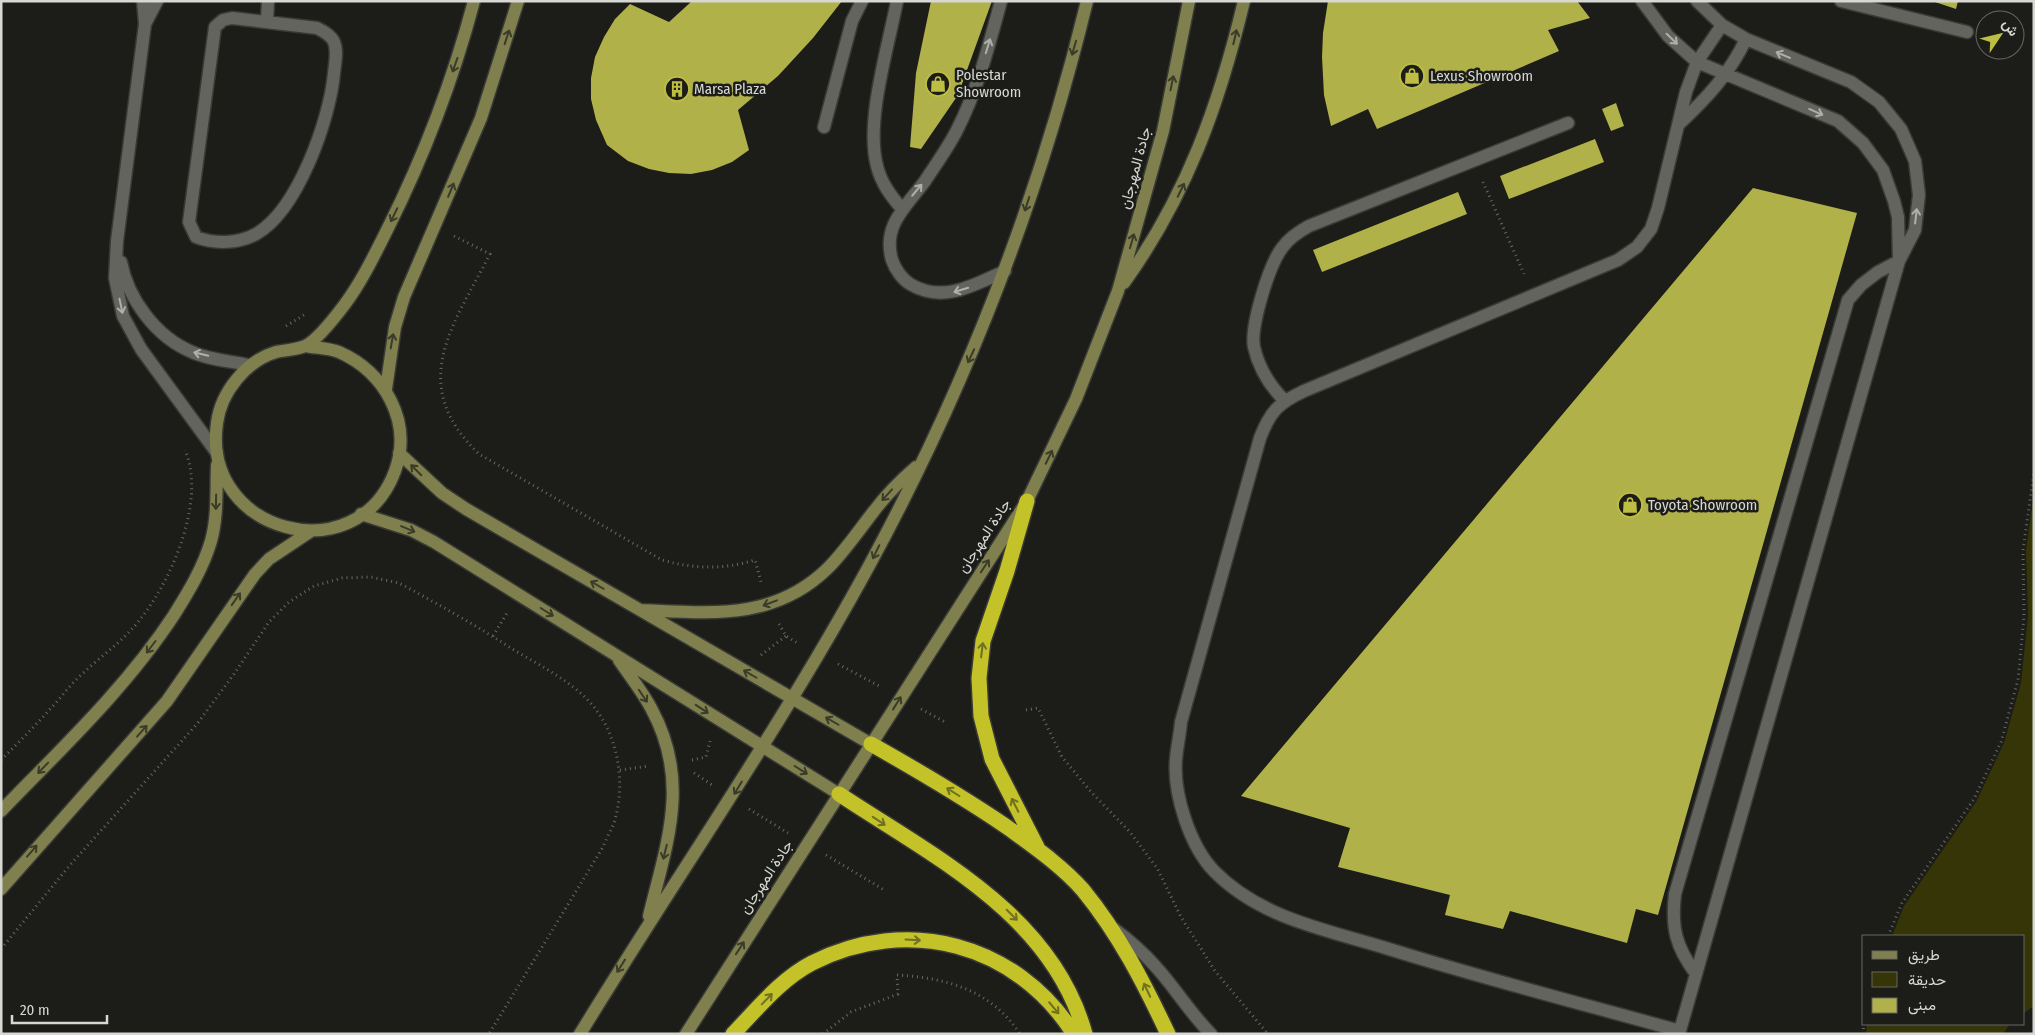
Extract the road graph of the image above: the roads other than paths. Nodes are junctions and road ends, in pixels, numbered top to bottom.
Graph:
1 (143, 1) edge
2 (157, 1) edge
3 (268, 1) edge
4 (474, 1) edge
5 (518, 1) edge
6 (862, 1) edge
7 (897, 1) edge
8 (1002, 1) edge
9 (1087, 1) edge
10 (1189, 1) edge
11 (1244, 1) edge
12 (1642, 1) edge
13 (1697, 1) edge
14 (1841, 1) edge
15 (266, 21) junction
16 (145, 24) junction
17 (1722, 25) junction
18 (1967, 32) dead end
19 (1746, 39) junction
20 (1697, 62) junction
21 (1725, 76) junction
22 (1568, 123) dead end
23 (1679, 124) junction
24 (824, 127) dead end
25 (902, 209) junction
26 (117, 241) junction
27 (1898, 261) junction
28 (1005, 271) junction
29 (1118, 291) junction
30 (305, 346) junction
31 (248, 365) junction
32 (386, 389) junction
33 (1284, 400) junction
34 (217, 453) junction
35 (399, 453) junction
36 (922, 462) junction
37 (1027, 501) junction
38 (361, 514) junction
39 (311, 531) junction
40 (639, 610) junction
41 (616, 655) junction
42 (792, 698) junction
43 (871, 744) junction
44 (763, 747) junction
45 (839, 794) junction
46 (1, 811) edge
47 (1038, 848) junction
48 (1, 889) edge
49 (647, 924) junction
50 (1110, 925) junction
51 (1696, 974) junction
52 (1680, 1033) edge
53 (580, 1034) edge
54 (686, 1034) edge
55 (733, 1034) edge
56 (1074, 1034) edge
57 (1085, 1034) edge
58 (1168, 1034) edge
59 (1211, 1034) edge

1 - 16 lane
2 - 16 lane
3 - 15 lane
4 -> 30 street
32 -> 5 street
6 - 24 lane
7 - 25 lane
25 -> 8 lane
9 -> 28 street
29 -> 10 street, جادة المهرجان
29 -> 11 street
12 -> 20 lane
13 - 17 lane
14 - 18 lane
15 - 15 lane
16 - 26 lane
17 - 19 lane
17 - 20 lane
19 - 21 lane
27 -> 19 lane
20 - 21 lane
20 - 23 lane
21 - 23 lane
21 -> 27 lane
22 - 33 lane
23 - 33 lane
28 -> 25 lane
31 -> 26 lane
26 -> 34 lane
27 - 51 lane
27 - 51 lane
28 -> 36 street
37 -> 29 street, جادة المهرجان
30 - 31 street
30 - 32 street
31 - 34 street
32 - 35 street
33 - 52 lane
34 - 39 street
34 -> 46 street
35 - 38 street
40 -> 35 street
36 -> 40 street
36 -> 42 street
43 -> 37 street, جادة المهرجان
47 -> 37 highway
38 - 39 street
38 -> 41 street
48 -> 39 street
42 -> 40 street
41 -> 44 street
41 -> 49 street
43 -> 42 street
42 - 44 street
43 - 45 street, جادة المهرجان
47 -> 43 highway
44 -> 45 street
44 -> 49 street
54 -> 45 street, جادة المهرجان
45 -> 57 highway
47 - 50 highway
49 -> 53 street
58 -> 50 highway
50 - 59 lane
51 - 52 lane
55 -> 56 highway

